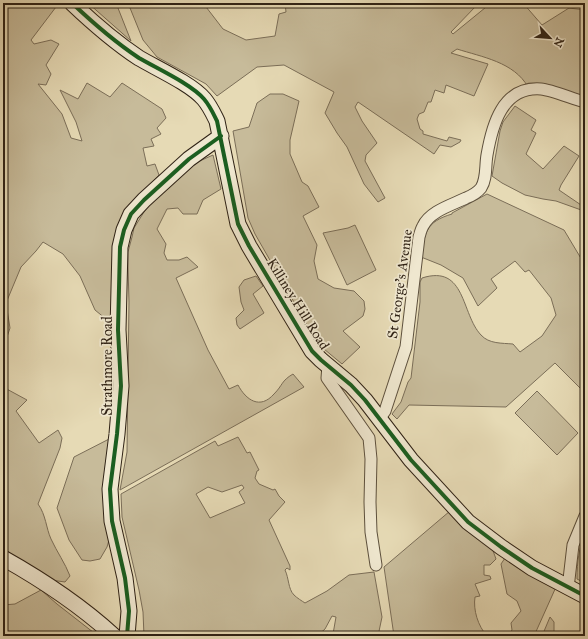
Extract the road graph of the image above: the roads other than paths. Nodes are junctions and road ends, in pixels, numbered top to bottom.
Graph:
1 (72, 3) edge
2 (585, 102) edge
3 (221, 136) junction
4 (328, 366) junction
5 (380, 418) junction
6 (585, 516) edge
7 (3, 558) edge
8 (376, 564) dead end
9 (568, 588) junction
10 (585, 596) edge
11 (114, 636) edge
12 (127, 636) edge

1 - 3 main road, Killiney Hill Road
2 - 5 street, St George's Avenue
3 - 4 main road, Killiney Hill Road
3 - 12 main road, Strathmore Road
4 - 5 main road, Killiney Hill Road
4 - 8 street
5 - 9 main road, Killiney Hill Road
6 - 9 street
7 - 11 main road
9 - 10 main road, Killiney Hill Road

